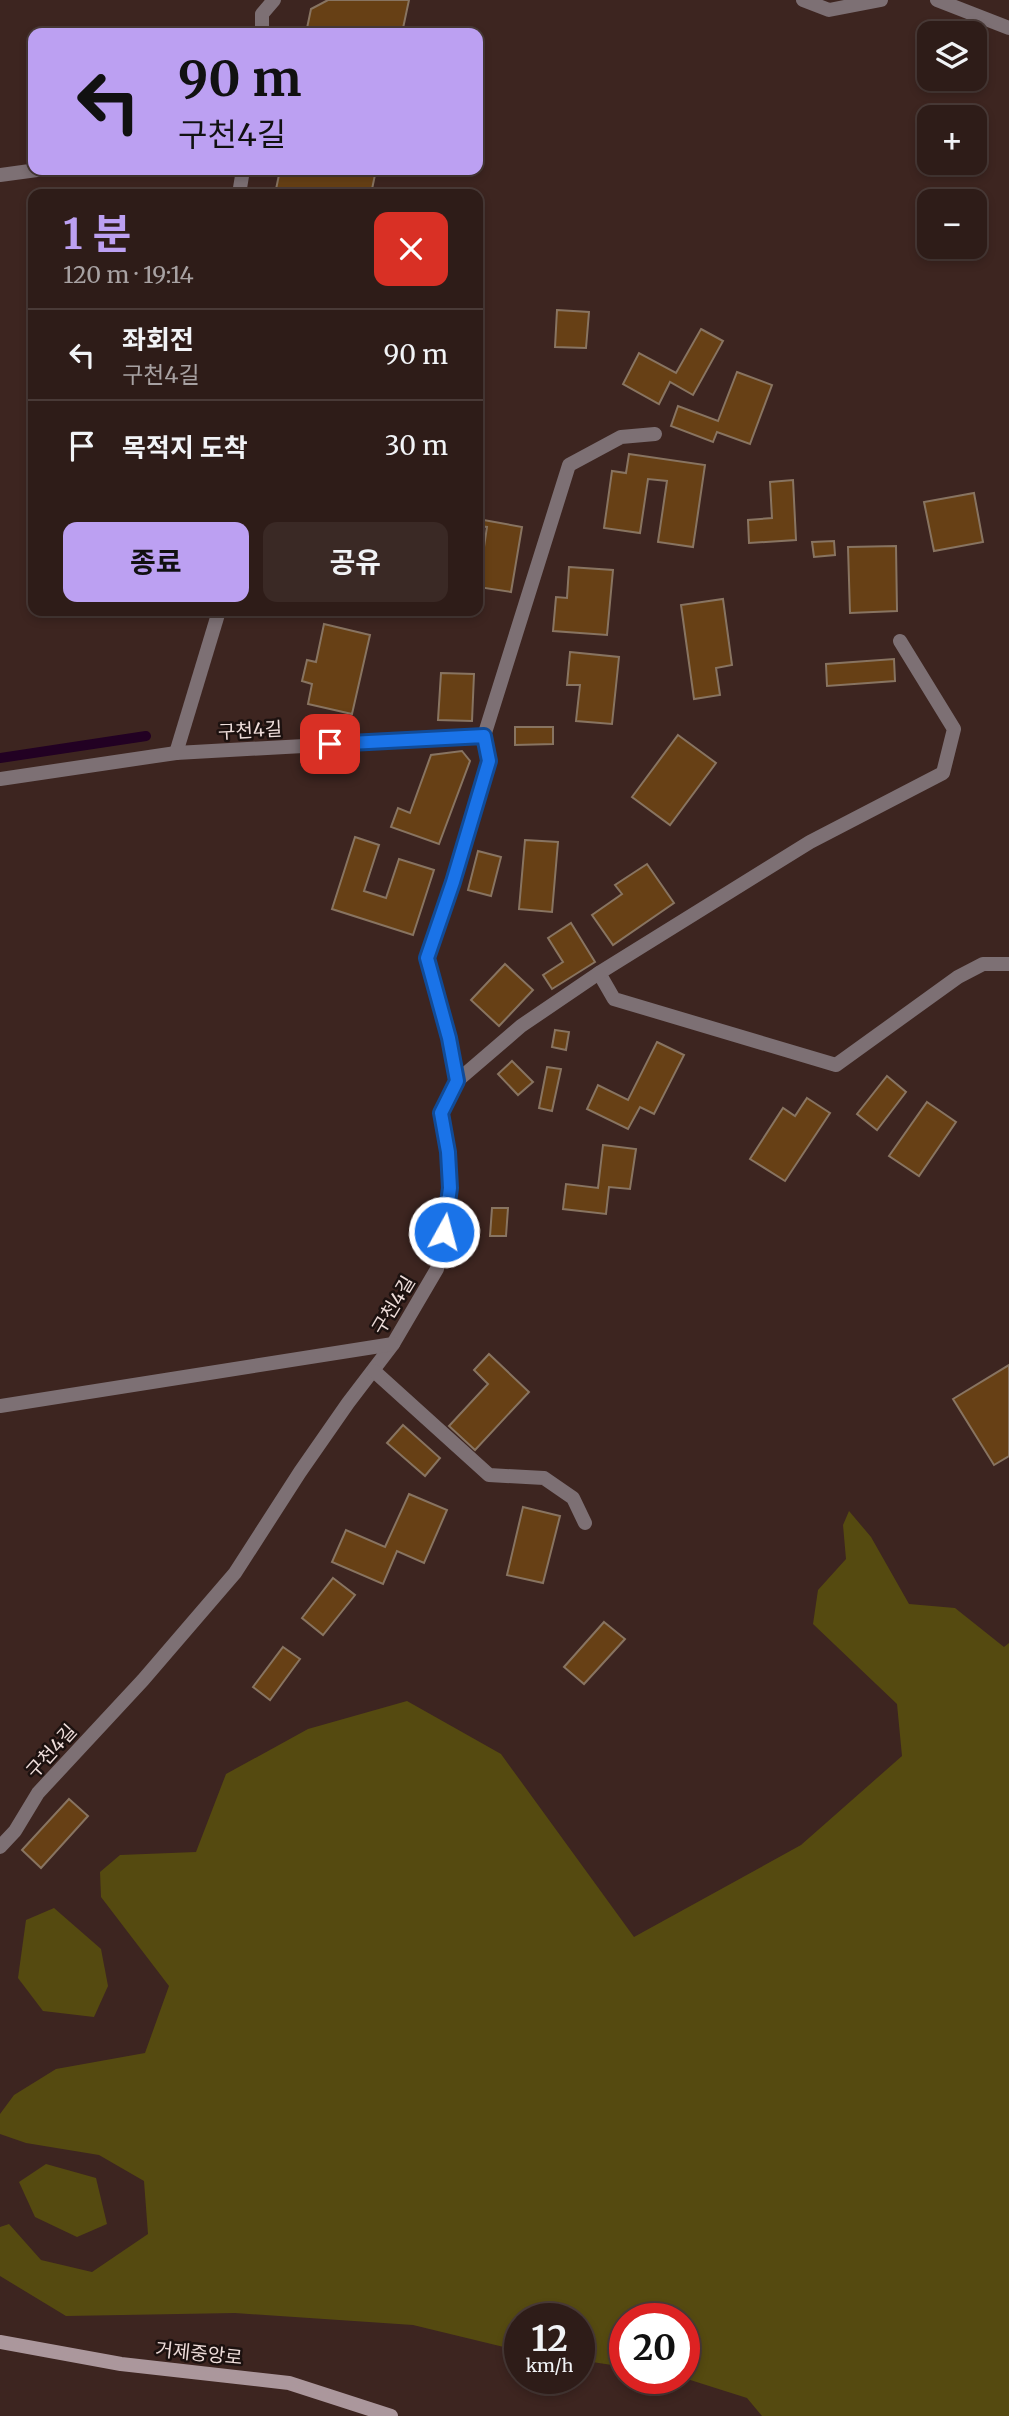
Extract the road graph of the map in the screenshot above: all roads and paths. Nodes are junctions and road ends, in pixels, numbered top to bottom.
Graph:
1 (274, 0) edge
2 (803, 0) edge
3 (881, 0) edge
4 (937, 0) edge
5 (262, 28) edge
6 (1009, 28) edge
7 (28, 171) edge
8 (0, 175) edge
9 (655, 434) dead end
10 (217, 616) edge
11 (900, 641) dead end
12 (484, 736) junction
13 (176, 753) junction
14 (0, 779) edge
15 (1009, 964) edge
16 (598, 972) junction
17 (457, 1081) junction
18 (393, 1344) junction
19 (374, 1371) junction
20 (0, 1406) edge
21 (585, 1523) dead end
22 (0, 1847) edge
23 (0, 2342) edge
24 (391, 2416) edge

1 - 5 lane
2 - 3 lane
4 - 6 lane
7 - 8 lane
9 - 12 lane
10 - 13 lane
11 - 16 lane
12 - 13 lane, 구천4길
12 - 17 lane
13 - 14 lane, 구천4길
15 - 16 lane
16 - 17 lane
17 - 18 lane, 구천4길
18 - 19 lane, 구천4길
18 - 20 lane
19 - 21 lane
19 - 22 lane, 구천4길
23 - 24 main road, 거제중앙로

